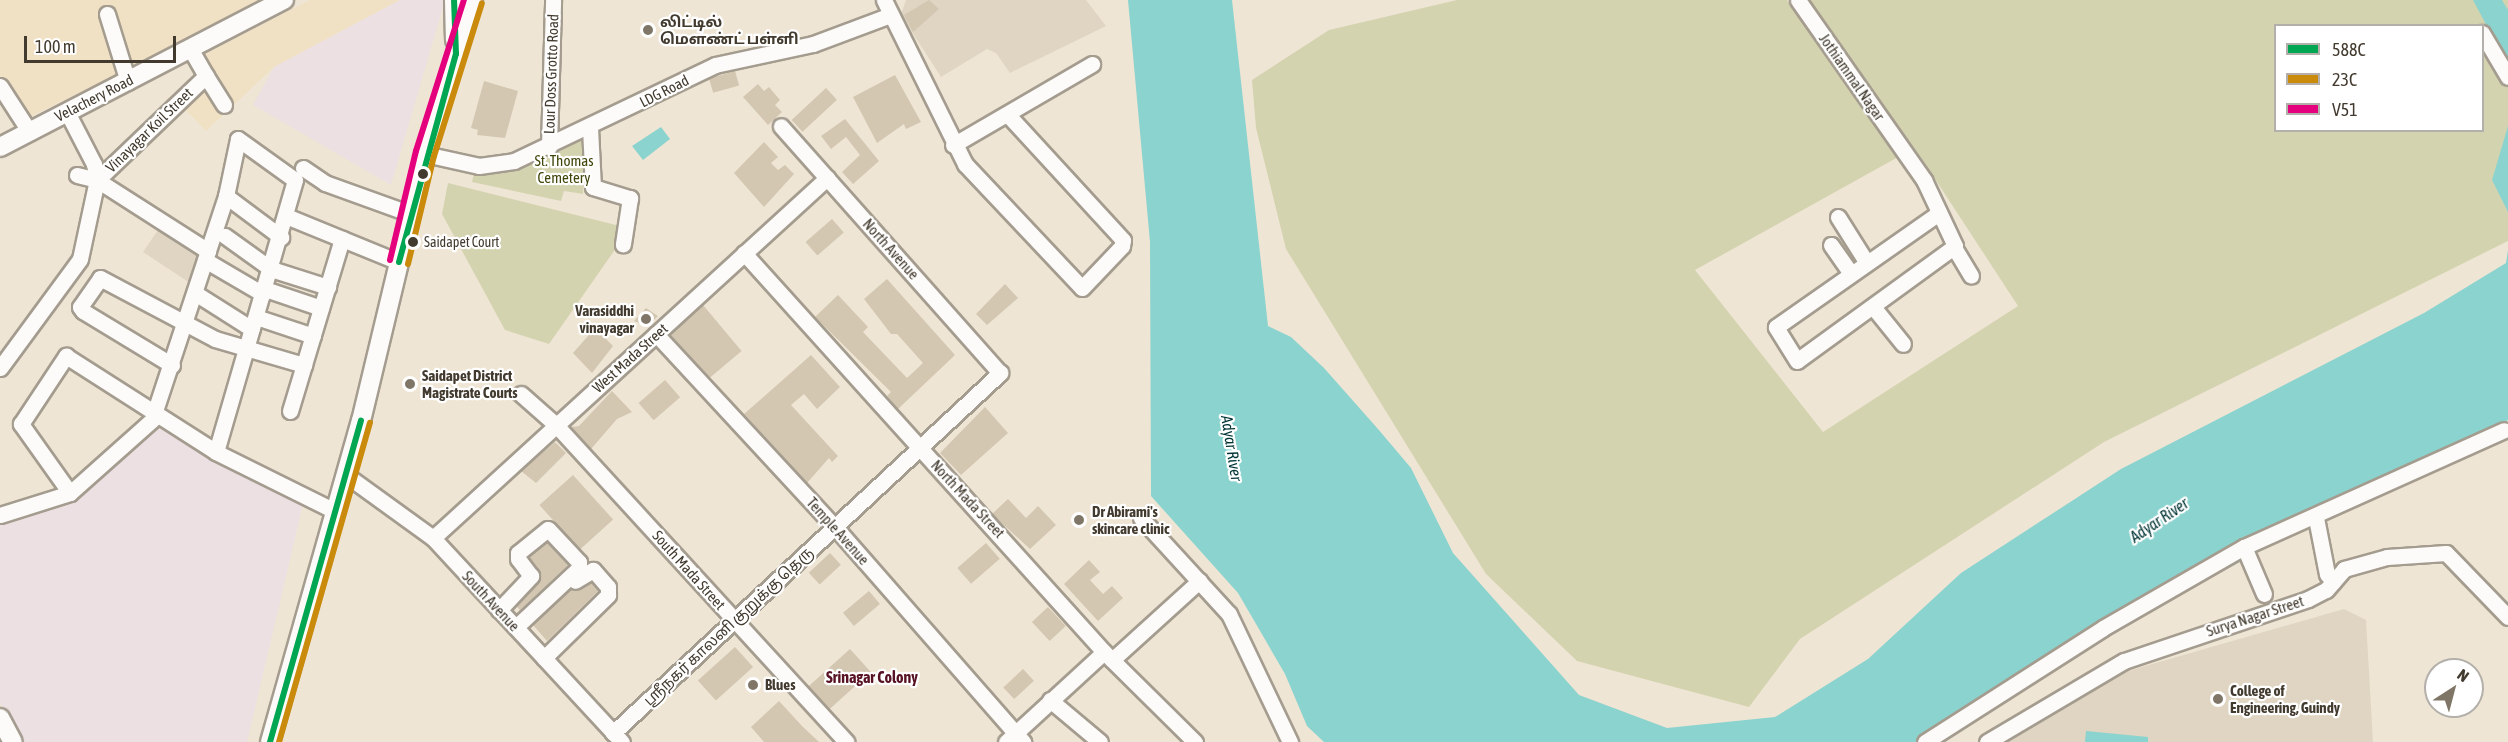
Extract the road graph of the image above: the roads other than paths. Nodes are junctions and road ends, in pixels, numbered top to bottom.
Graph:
1 (284, 0) edge
2 (454, 0) edge
3 (473, 0) edge
4 (553, 0) edge
5 (1798, 0) edge
6 (889, 5) edge
7 (107, 14) dead end
8 (2484, 36) edge
9 (191, 50) junction
10 (456, 54) junction
11 (1092, 64) dead end
12 (206, 76) junction
13 (2508, 77) edge
14 (128, 82) junction
15 (0, 86) edge
16 (224, 105) dead end
17 (67, 112) junction
18 (1007, 114) junction
19 (781, 126) dead end
20 (590, 128) junction
21 (29, 131) junction
22 (953, 145) junction
23 (0, 147) edge
24 (549, 147) junction
25 (425, 154) junction
26 (303, 168) dead end
27 (77, 175) dead end
28 (827, 178) junction
29 (97, 180) junction
30 (226, 196) junction
31 (1939, 213) junction
32 (411, 214) junction
33 (286, 216) junction
34 (1838, 217) dead end
35 (225, 236) dead end
36 (281, 237) junction
37 (342, 239) junction
38 (623, 244) dead end
39 (1831, 245) dead end
40 (1955, 249) junction
41 (744, 253) junction
42 (207, 256) junction
43 (399, 262) junction
44 (1867, 263) junction
45 (271, 269) junction
46 (1851, 274) junction
47 (1971, 276) dead end
48 (328, 287) junction
49 (264, 292) junction
50 (195, 293) junction
51 (321, 308) junction
52 (1874, 308) junction
53 (254, 323) junction
54 (185, 324) junction
55 (656, 334) junction
56 (313, 336) junction
57 (1903, 344) dead end
58 (248, 347) junction
59 (172, 365) junction
60 (304, 365) junction
61 (0, 368) edge
62 (1000, 372) joint
63 (521, 394) dead end
64 (158, 411) junction
65 (290, 411) dead end
66 (556, 425) junction
67 (2507, 433) edge
68 (920, 447) junction
69 (216, 452) junction
70 (346, 475) junction
71 (70, 493) junction
72 (335, 512) junction
73 (0, 515) edge
74 (1142, 518) dead end
75 (2316, 518) junction
76 (835, 526) junction
77 (432, 537) junction
78 (2244, 547) junction
79 (1199, 581) junction
80 (2334, 582) junction
81 (2264, 594) dead end
82 (503, 605) junction
83 (2508, 617) edge
84 (734, 620) junction
85 (521, 627) junction
86 (1108, 656) junction
87 (544, 658) junction
88 (1050, 700) junction
89 (0, 718) edge
90 (618, 737) edge
91 (1014, 739) edge
92 (13, 742) edge
93 (270, 742) edge
94 (846, 742) edge
95 (1100, 742) edge
96 (1195, 742) edge
97 (1290, 742) edge
98 (1925, 742) edge
99 (1987, 742) edge

1 - 9 main road, Velachery Road
2 - 10 main road
3 - 10 main road
4 - 24 street, Lour Doss Grotto Road
5 - 31 street, Jothiammal Nagar
6 - 20 street, LDG Road
6 - 22 street
7 - 14 street
8 - 13 street
9 - 12 street, Vinayagar Koil Street
9 - 14 main road, Velachery Road
10 - 25 main road
11 - 18 street
12 - 16 street
12 - 29 street, Vinayagar Koil Street
14 - 17 main road, Velachery Road
15 - 21 street
17 - 21 main road, Velachery Road
17 - 29 street
18 - 22 street
18 - 22 street
19 - 28 street, North Avenue
20 - 24 street, LDG Road
20 - 38 street
21 - 23 main road, Velachery Road
24 - 25 street, LDG Road
25 - 32 main road
26 - 32 street
27 - 29 street
28 - 41 street, West Mada Street
28 - 62 street, North Avenue
29 - 42 street
29 - 61 street, Vinayagar Koil Street
30 - 33 street
30 - 36 street
30 - 42 street
31 - 40 street, Jothiammal Nagar
31 - 44 street
32 - 43 main road
33 - 36 street
33 - 37 street
34 - 44 street
35 - 45 street
36 - 45 street
37 - 43 street
37 - 48 street
39 - 46 street
40 - 47 street, Jothiammal Nagar
40 - 52 street
41 - 55 street, West Mada Street
41 - 68 street, North Mada Street
42 - 49 street
42 - 50 street
43 - 70 main road
44 - 46 street
45 - 48 street
45 - 49 street
46 - 52 street
48 - 51 street
49 - 51 street
49 - 53 street
50 - 53 street
50 - 54 street
51 - 56 street
52 - 57 street
53 - 56 street
53 - 58 street
54 - 58 street
54 - 59 street
54 - 59 street
55 - 66 street, West Mada Street
55 - 76 street, Temple Avenue
56 - 60 street
58 - 60 street
58 - 69 street
59 - 64 street
60 - 65 street
62 - 68 street, ஸ்ரீநகர் காலனி குறுக்கு தெரு
63 - 66 street, South Mada Street
64 - 69 street
64 - 71 street
64 - 71 street
66 - 77 street, West Mada Street
66 - 84 street, South Mada Street
67 - 75 street
68 - 76 street, ஸ்ரீநகர் காலனி குறுக்கு தெரு
68 - 86 street, North Mada Street
69 - 72 street
70 - 72 main road
70 - 77 street, South Avenue
71 - 73 street
72 - 93 main road
74 - 79 street
75 - 78 street
75 - 80 street
76 - 84 street, ஸ்ரீநகர் காலனி குறுக்கு தெரு
76 - 91 street, Temple Avenue
77 - 82 street, South Avenue
78 - 81 street
78 - 98 street
79 - 86 street
79 - 97 street
80 - 83 street, Surya Nagar Street
80 - 99 street, Surya Nagar Street
82 - 85 street, South Avenue
82 - 85 street
84 - 90 street, ஸ்ரீநகர் காலனி குறுக்கு தெரு
84 - 94 street, South Mada Street
85 - 87 street, South Avenue
85 - 87 street
86 - 88 street
86 - 96 street, North Mada Street
87 - 90 street, South Avenue
88 - 91 street
88 - 95 street
89 - 92 main road

